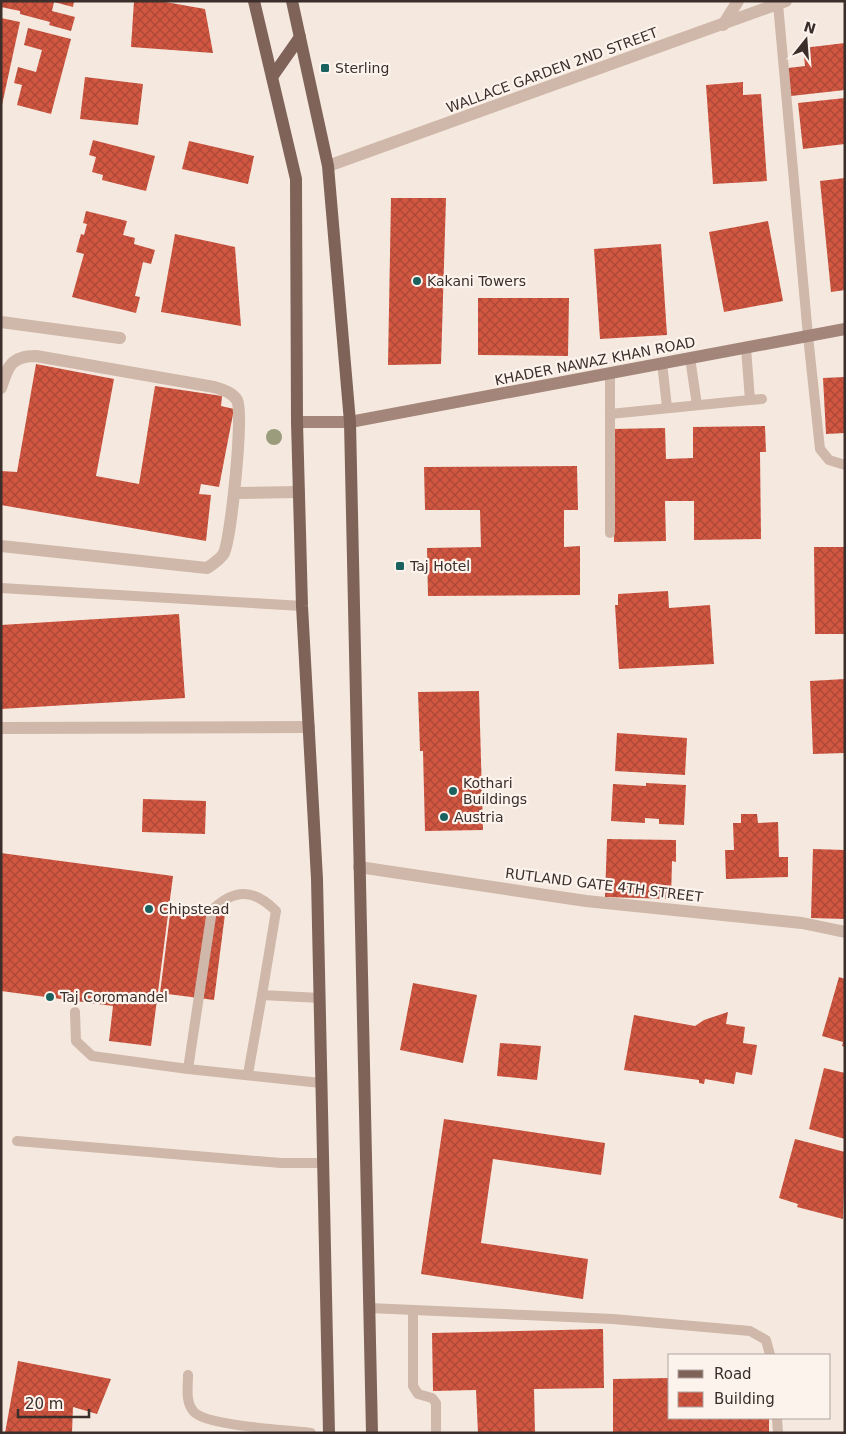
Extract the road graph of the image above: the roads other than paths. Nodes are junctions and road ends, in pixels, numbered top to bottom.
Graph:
1 (254, 1) edge
2 (292, 1) edge
3 (738, 1) edge
4 (782, 3) edge
5 (723, 25) junction
6 (300, 37) junction
7 (272, 76) junction
8 (328, 166) junction
9 (1, 322) edge
10 (845, 329) edge
11 (808, 336) junction
12 (120, 338) dead end
13 (746, 348) junction
14 (690, 358) junction
15 (662, 364) junction
16 (610, 373) junction
17 (1, 388) edge
18 (762, 399) dead end
19 (750, 400) junction
20 (698, 404) junction
21 (667, 407) junction
22 (610, 414) junction
23 (297, 422) junction
24 (350, 422) junction
25 (845, 465) edge
26 (299, 492) junction
27 (234, 493) junction
28 (610, 533) dead end
29 (1, 546) edge
30 (1, 588) edge
31 (302, 606) junction
32 (309, 727) junction
33 (1, 728) edge
34 (359, 867) junction
35 (845, 932) edge
36 (262, 995) junction
37 (320, 998) junction
38 (75, 1012) dead end
39 (188, 1069) junction
40 (248, 1074) junction
41 (321, 1083) junction
42 (17, 1141) dead end
43 (323, 1162) junction
44 (369, 1308) junction
45 (413, 1310) junction
46 (770, 1354) edge
47 (188, 1376) dead end
48 (777, 1419) edge
49 (311, 1433) edge
50 (329, 1433) edge
51 (372, 1433) edge
52 (436, 1433) edge
53 (778, 1433) edge

1 - 7 main road
2 - 6 main road
3 - 5 street
4 - 5 street, WALLACE GARDEN 2ND STREET
4 - 11 lane
5 - 8 street, WALLACE GARDEN 2ND STREET
6 - 7 main road
6 - 8 main road
7 - 23 main road
8 - 24 main road
9 - 12 street
10 - 11 street, KHADER NAWAZ KHAN ROAD
11 - 13 street, KHADER NAWAZ KHAN ROAD
11 - 25 lane
13 - 14 street, KHADER NAWAZ KHAN ROAD
13 - 19 lane
14 - 15 street, KHADER NAWAZ KHAN ROAD
14 - 20 lane
15 - 16 street, KHADER NAWAZ KHAN ROAD
15 - 21 lane
16 - 22 lane
16 - 24 street, KHADER NAWAZ KHAN ROAD
17 - 27 street
18 - 19 lane
19 - 20 lane
20 - 21 lane
21 - 22 lane
22 - 28 lane
23 - 24 street, KHADER NAWAZ KHAN ROAD
23 - 26 main road
24 - 34 main road
26 - 27 street
26 - 31 main road
27 - 29 street
30 - 31 lane
31 - 32 main road
32 - 33 street
32 - 37 main road
34 - 35 street, RUTLAND GATE 4TH STREET
34 - 44 main road
36 - 37 lane
36 - 39 lane
36 - 40 lane
37 - 41 main road
38 - 39 lane
39 - 40 lane
40 - 41 lane
41 - 43 main road
42 - 43 lane
43 - 50 main road
44 - 45 lane
44 - 51 main road
45 - 46 lane
45 - 52 lane
47 - 49 lane
48 - 53 lane

